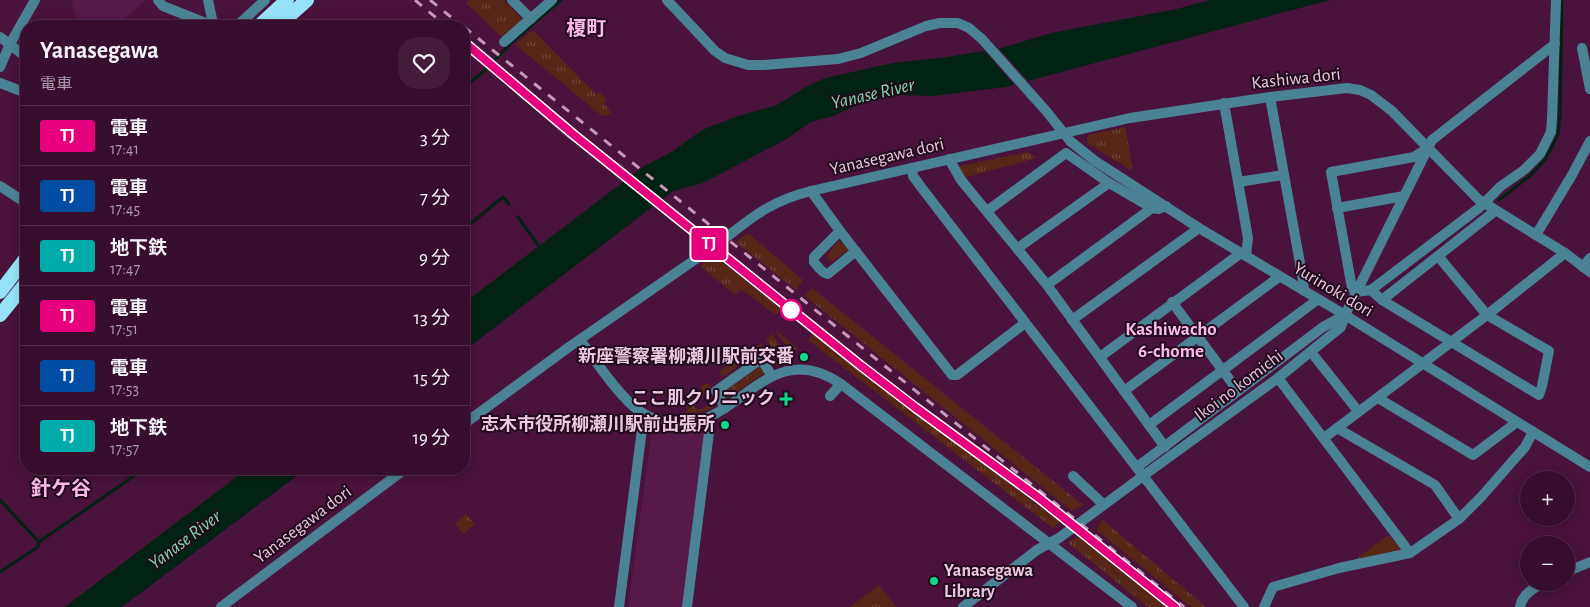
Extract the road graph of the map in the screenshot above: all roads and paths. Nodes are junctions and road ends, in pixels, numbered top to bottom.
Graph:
1 (35, 0) edge
2 (158, 0) edge
3 (208, 0) edge
4 (266, 0) edge
5 (287, 0) edge
6 (307, 0) edge
7 (512, 0) edge
8 (552, 0) edge
9 (667, 0) edge
10 (1556, 0) edge
11 (531, 19) junction
12 (24, 20) edge
13 (197, 20) edge
14 (212, 20) edge
15 (244, 20) edge
16 (265, 20) edge
17 (285, 20) edge
18 (20, 26) edge
19 (0, 37) edge
20 (504, 42) dead end
21 (10, 44) junction
22 (1555, 44) junction
23 (1582, 48) dead end
24 (20, 52) edge
25 (0, 67) edge
26 (0, 83) edge
27 (1590, 89) edge
28 (20, 91) edge
29 (1270, 96) junction
30 (1224, 103) junction
31 (1063, 134) junction
32 (1590, 141) edge
33 (1428, 148) junction
34 (949, 159) junction
35 (912, 168) junction
36 (1283, 175) junction
37 (1238, 182) junction
38 (1109, 183) junction
39 (0, 186) edge
40 (812, 191) junction
41 (1404, 196) junction
42 (20, 199) edge
43 (1484, 204) junction
44 (1166, 206) junction
45 (1152, 208) junction
46 (1337, 208) junction
47 (987, 211) junction
48 (1495, 211) junction
49 (1199, 228) junction
50 (840, 231) junction
51 (1536, 235) junction
52 (728, 236) tunnel mouth
53 (1018, 248) junction
54 (856, 250) junction
55 (706, 252) tunnel mouth
56 (1566, 253) junction
57 (1244, 255) junction
58 (1438, 256) junction
59 (1590, 258) edge
60 (20, 266) edge
61 (1586, 270) edge
62 (1279, 277) junction
63 (1047, 285) junction
64 (20, 290) edge
65 (1371, 290) junction
66 (0, 292) edge
67 (1304, 292) junction
68 (1356, 292) junction
69 (1317, 300) junction
70 (1382, 300) junction
71 (1172, 302) junction
72 (0, 314) edge
73 (1345, 315) junction
74 (1487, 315) junction
75 (1072, 320) junction
76 (1025, 323) junction
77 (1198, 337) junction
78 (580, 340) junction
79 (1451, 341) junction
80 (1311, 352) junction
81 (1100, 356) junction
82 (1422, 363) junction
83 (1222, 370) junction
84 (772, 376) junction
85 (1278, 378) junction
86 (840, 384) junction
87 (1124, 391) junction
88 (1238, 391) junction
89 (830, 396) dead end
90 (1378, 398) junction
91 (725, 408) junction
92 (1358, 411) junction
93 (644, 414) junction
94 (711, 417) junction
95 (470, 420) edge
96 (1517, 422) junction
97 (1149, 425) junction
98 (1337, 428) junction
99 (1533, 432) junction
100 (1324, 438) junction
101 (1165, 447) junction
102 (1590, 467) edge
103 (1140, 472) junction
104 (397, 475) edge
105 (1073, 476) dead end
106 (1103, 504) junction
107 (1459, 518) junction
108 (1048, 544) junction
109 (1410, 553) junction
110 (1590, 562) edge
111 (1575, 568) edge
112 (1530, 591) edge
113 (221, 607) edge
114 (619, 607) edge
115 (687, 607) edge
116 (963, 607) edge
117 (1132, 607) edge
118 (1244, 607) edge
119 (1264, 607) edge
120 (1520, 607) edge

1 - 12 street
2 - 13 street
3 - 14 street
4 - 15 street
5 - 16 highway
6 - 17 highway
7 - 11 street
8 - 11 street
9 - 31 street, Yurinoki dori
10 - 22 street
11 - 20 street
18 - 21 street
19 - 21 street
21 - 24 street
21 - 25 street
22 - 33 street
22 - 43 street
23 - 27 street
26 - 28 street
29 - 30 street, Kashiwa dori
29 - 33 street, Kashiwa dori
29 - 36 street
30 - 31 street, Kashiwa dori
30 - 37 street
31 - 34 street, Yanasegawa dori
31 - 44 street, Yurinoki dori
32 - 51 street
33 - 41 street, Ikoi no komichi
33 - 43 street, Kashiwa dori
33 - 46 street
34 - 35 street, Yanasegawa dori
34 - 47 street
35 - 40 street, Yanasegawa dori
35 - 76 street
36 - 37 street
36 - 67 street
37 - 57 street
38 - 45 street
38 - 47 street
38 - 53 street
39 - 42 street
40 - 50 street
40 - 52 street, Yanasegawa dori
41 - 46 street
41 - 68 street, Ikoi no komichi
43 - 48 street, Kashiwa dori
43 - 65 street
44 - 45 street
44 - 49 street, Yurinoki dori
45 - 63 street
46 - 68 street
47 - 53 street
48 - 51 street, Kashiwa dori
48 - 58 street
49 - 57 street, Yurinoki dori
49 - 75 street
50 - 54 street
50 - 54 street
51 - 56 street, Kashiwa dori
53 - 63 street
54 - 76 street
55 - 78 street
56 - 61 street, Kashiwa dori
56 - 74 street
57 - 62 street, Yurinoki dori
57 - 71 street
58 - 70 street
58 - 74 street
59 - 61 street
60 - 66 highway
62 - 67 street, Yurinoki dori
62 - 77 street
63 - 75 street
64 - 72 highway
65 - 68 street
65 - 70 street
67 - 69 street, Yurinoki dori
68 - 73 street, Ikoi no komichi
69 - 73 street, Yurinoki dori
69 - 83 street
70 - 79 street
71 - 77 street
71 - 81 street
73 - 80 street, Ikoi no komichi
73 - 82 street, Yurinoki dori
73 - 88 street
74 - 79 street
74 - 79 street
75 - 81 street
76 - 103 street
77 - 83 street
77 - 87 street
78 - 93 street
78 - 95 street
79 - 82 street
80 - 85 street, Ikoi no komichi
80 - 92 street
81 - 87 street
82 - 90 street
82 - 96 street, Yurinoki dori
83 - 88 street
83 - 97 street
84 - 86 street
84 - 91 street
84 - 91 street
85 - 100 street
85 - 103 street, Ikoi no komichi
86 - 89 street
86 - 108 street
87 - 97 street
88 - 101 street
90 - 92 street
90 - 96 street
91 - 94 street
92 - 98 street
93 - 94 street
93 - 114 street
94 - 115 street
96 - 99 street, Yurinoki dori
97 - 101 street
98 - 100 street
98 - 107 street
99 - 102 street, Yurinoki dori
99 - 107 street
100 - 109 street
101 - 103 street
103 - 106 street
103 - 118 street
104 - 113 street, Yanasegawa dori
105 - 106 street
106 - 108 street
107 - 109 street
108 - 116 street
108 - 117 street
109 - 119 street
110 - 111 street
112 - 120 street

